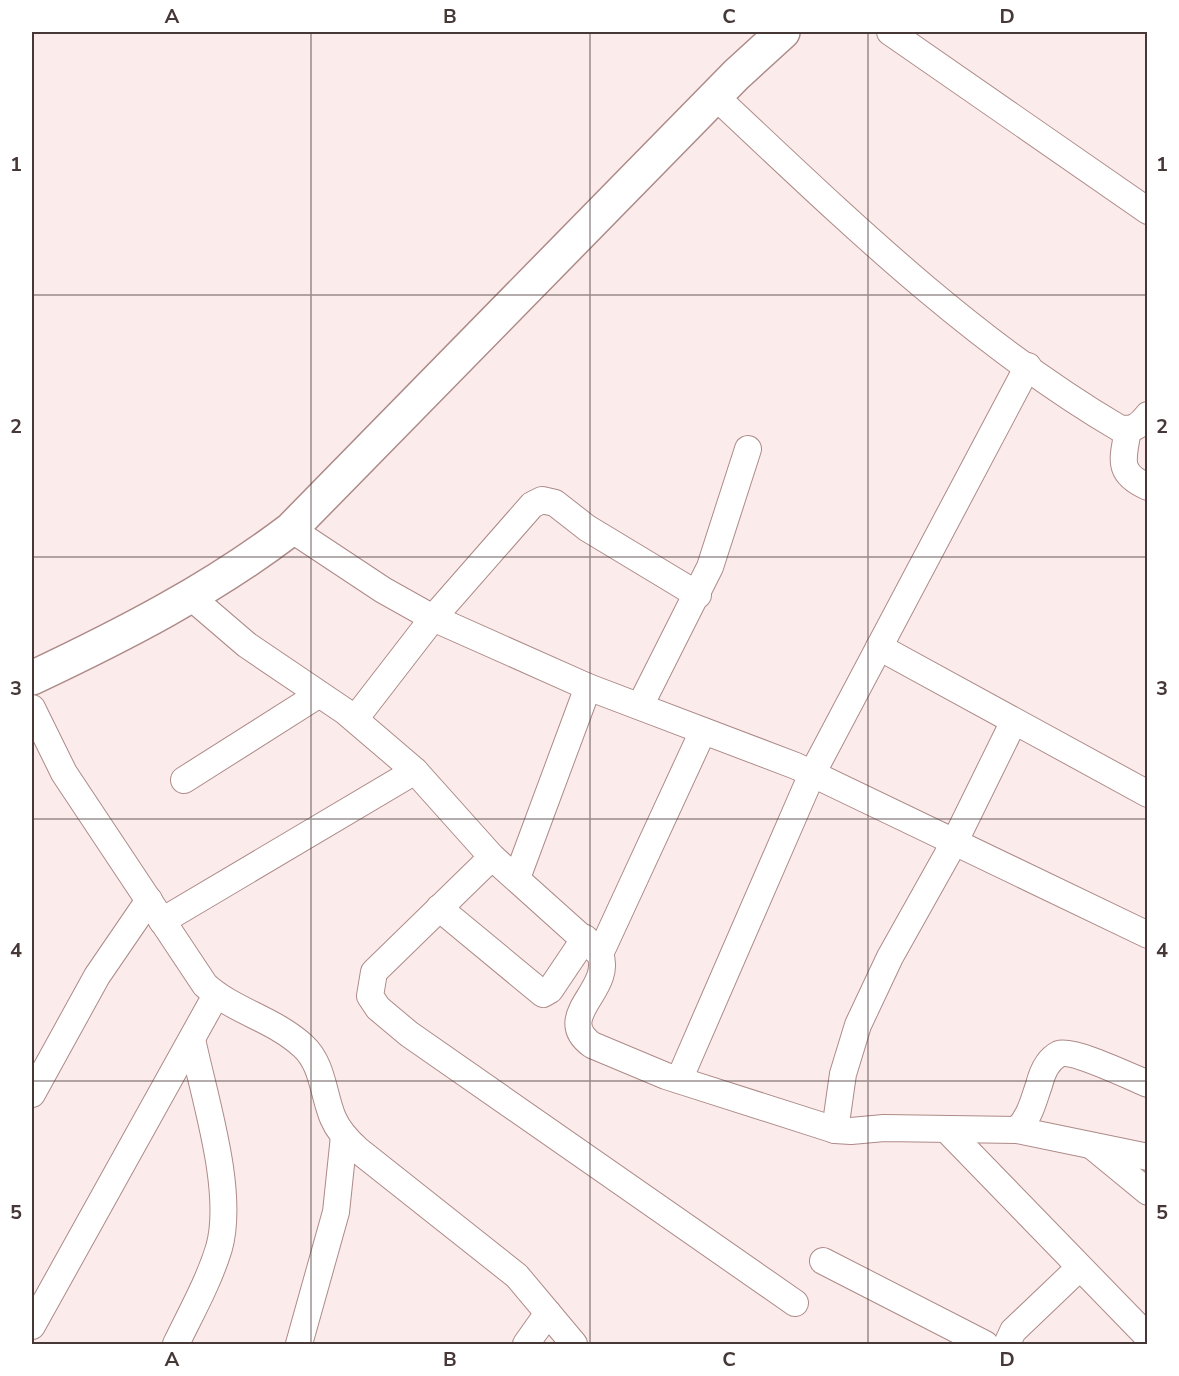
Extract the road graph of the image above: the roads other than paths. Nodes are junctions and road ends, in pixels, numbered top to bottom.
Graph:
1 (783, 32) edge
2 (890, 32) edge
3 (715, 96) junction
4 (1148, 211) edge
5 (1028, 366) junction
6 (1138, 422) edge
7 (748, 449) dead end
8 (1148, 487) edge
9 (291, 529) junction
10 (698, 596) junction
11 (191, 597) junction
12 (433, 618) junction
13 (879, 647) junction
14 (32, 678) edge
15 (588, 687) junction
16 (318, 695) junction
17 (640, 706) junction
18 (32, 708) edge
19 (355, 719) junction
20 (1013, 723) junction
21 (704, 731) junction
22 (415, 771) junction
23 (812, 774) junction
24 (184, 780) dead end
25 (1148, 794) edge
26 (955, 841) junction
27 (492, 857) junction
28 (516, 878) junction
29 (439, 908) junction
30 (156, 911) junction
31 (1148, 934) edge
32 (593, 946) junction
33 (216, 995) junction
34 (192, 1039) junction
35 (679, 1080) junction
36 (1148, 1084) edge
37 (32, 1094) edge
38 (946, 1129) junction
39 (835, 1130) junction
40 (1017, 1130) junction
41 (344, 1136) junction
42 (1090, 1144) junction
43 (1148, 1157) edge
44 (1148, 1192) edge
45 (823, 1261) dead end
46 (1079, 1268) junction
47 (795, 1302) dead end
48 (548, 1313) junction
49 (32, 1326) edge
50 (1148, 1337) edge
51 (176, 1344) edge
52 (298, 1344) edge
53 (526, 1344) edge
54 (574, 1344) edge
55 (985, 1344) edge
56 (1007, 1344) edge

1 - 3 main road
2 - 4 street
3 - 5 street
3 - 9 main road
5 - 6 street
5 - 13 street
6 - 8 street
7 - 10 street
9 - 11 main road
9 - 12 street
10 - 12 street
10 - 17 street
11 - 14 main road
11 - 16 street
12 - 15 street
12 - 19 street
13 - 20 street
13 - 23 street
15 - 17 street
15 - 28 street
16 - 19 street
16 - 24 street
17 - 21 street
18 - 30 street
19 - 22 street
20 - 25 street
20 - 26 street
21 - 23 street
21 - 32 street
22 - 27 street
22 - 30 street
23 - 26 street
23 - 35 street
26 - 31 street
26 - 39 street
27 - 28 street
27 - 29 street
28 - 32 street
29 - 32 street
29 - 47 street
30 - 33 street
30 - 37 street
32 - 35 street
33 - 34 street
33 - 41 street
34 - 49 street
34 - 51 street
35 - 39 street
36 - 40 street
38 - 39 street
38 - 40 street
38 - 46 street
40 - 42 street
41 - 48 street
41 - 52 street
42 - 43 street
42 - 44 street
45 - 55 street
46 - 50 street
46 - 56 street
48 - 53 street
48 - 54 street

